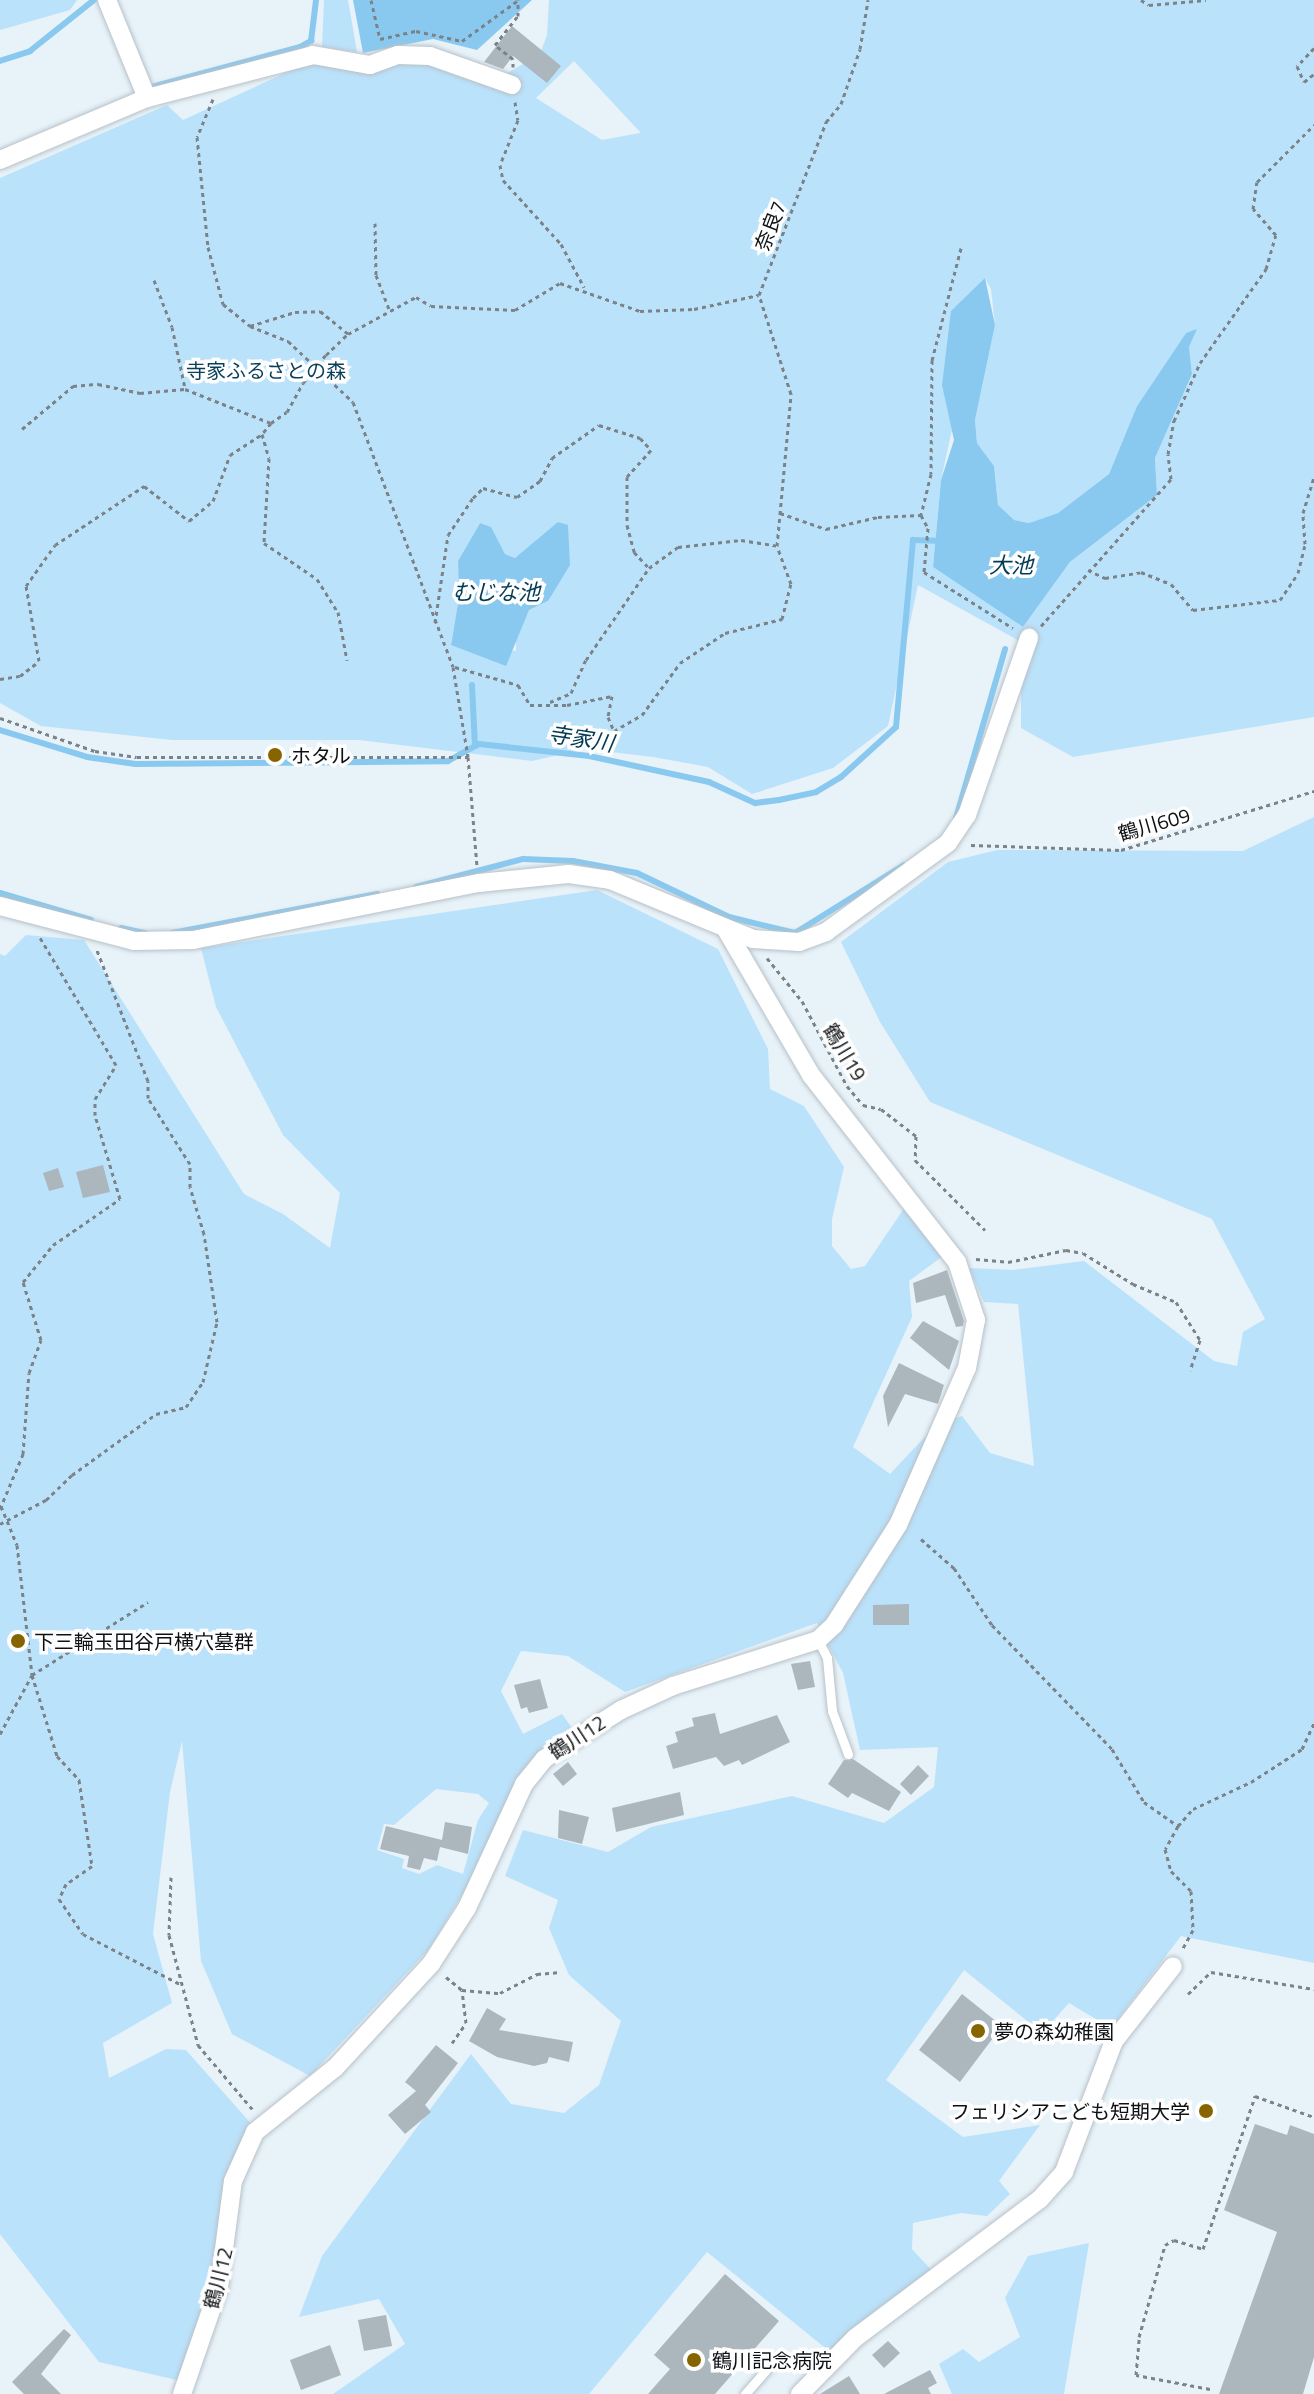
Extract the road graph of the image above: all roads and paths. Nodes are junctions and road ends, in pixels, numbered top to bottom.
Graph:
1 (107, 0) edge
2 (371, 0) edge
3 (868, 0) edge
4 (1141, 0) edge
5 (1206, 0) edge
6 (1314, 48) edge
7 (1314, 74) edge
8 (217, 80) junction
9 (512, 85) joint
10 (147, 98) junction
11 (518, 120) dead end
12 (1314, 125) edge
13 (0, 160) edge
14 (375, 223) dead end
15 (961, 248) dead end
16 (154, 280) dead end
17 (584, 287) junction
18 (759, 295) junction
19 (389, 309) junction
20 (250, 326) junction
21 (348, 334) junction
22 (185, 389) junction
23 (271, 423) junction
24 (22, 429) dead end
25 (262, 434) junction
26 (1314, 478) edge
27 (780, 513) junction
28 (921, 515) junction
29 (777, 546) junction
30 (649, 568) junction
31 (1088, 570) junction
32 (1029, 638) junction
33 (446, 644) junction
34 (347, 660) dead end
35 (453, 667) junction
36 (0, 679) edge
37 (550, 702) junction
38 (0, 718) edge
39 (468, 757) junction
40 (1314, 791) edge
41 (948, 843) junction
42 (479, 883) junction
43 (0, 906) edge
44 (29, 914) junction
45 (727, 931) junction
46 (89, 932) junction
47 (753, 939) junction
48 (985, 1230) dead end
49 (967, 1255) dead end
50 (1190, 1370) dead end
51 (0, 1507) edge
52 (0, 1524) edge
53 (921, 1539) dead end
54 (148, 1602) dead end
55 (818, 1640) junction
56 (32, 1675) junction
57 (1314, 1723) edge
58 (0, 1734) edge
59 (848, 1754) dead end
60 (1178, 1826) junction
61 (171, 1877) dead end
62 (431, 1964) junction
63 (1173, 1966) joint
64 (561, 1972) dead end
65 (182, 1985) junction
66 (1314, 1989) edge
67 (462, 1990) junction
68 (1188, 1994) dead end
69 (452, 2043) dead end
70 (1314, 2117) edge
71 (265, 2123) junction
72 (768, 2368) dead end
73 (1210, 2389) dead end
74 (182, 2394) edge
75 (745, 2394) edge
76 (800, 2394) edge

1 - 10 street
2 - 9 path
3 - 18 path, 奈良7
4 - 5 path
6 - 7 path
8 - 9 street
8 - 10 street
8 - 20 path
10 - 13 street
11 - 17 path
12 - 31 path
14 - 19 path
15 - 28 path
16 - 22 path
17 - 18 path
17 - 19 path
18 - 27 path
19 - 21 path
20 - 21 path
20 - 33 path
21 - 23 path, bridge
22 - 23 path
22 - 24 path
23 - 25 path
25 - 34 path
25 - 36 path
26 - 31 path
27 - 28 path
27 - 29 path
28 - 32 path
29 - 30 path
29 - 37 path
30 - 33 path
30 - 37 path
31 - 32 path
32 - 41 street
33 - 35 path
35 - 37 path
35 - 39 path
38 - 39 path
39 - 42 path
40 - 41 path, 鶴川609
41 - 47 street
42 - 45 street
42 - 46 street
43 - 44 street
44 - 46 street
44 - 51 path
45 - 47 street
45 - 55 street
46 - 52 path
47 - 48 path, 鶴川19
49 - 50 path
51 - 56 path
53 - 60 path
54 - 56 path
55 - 59 lane
55 - 62 street, 鶴川12
56 - 58 path
56 - 65 path
57 - 60 path
60 - 63 path
61 - 65 path
62 - 67 path
62 - 71 street, 鶴川12
63 - 76 street
64 - 67 path
65 - 71 path
66 - 68 path
67 - 69 path
70 - 73 path
71 - 74 street, 鶴川12
72 - 75 lane

